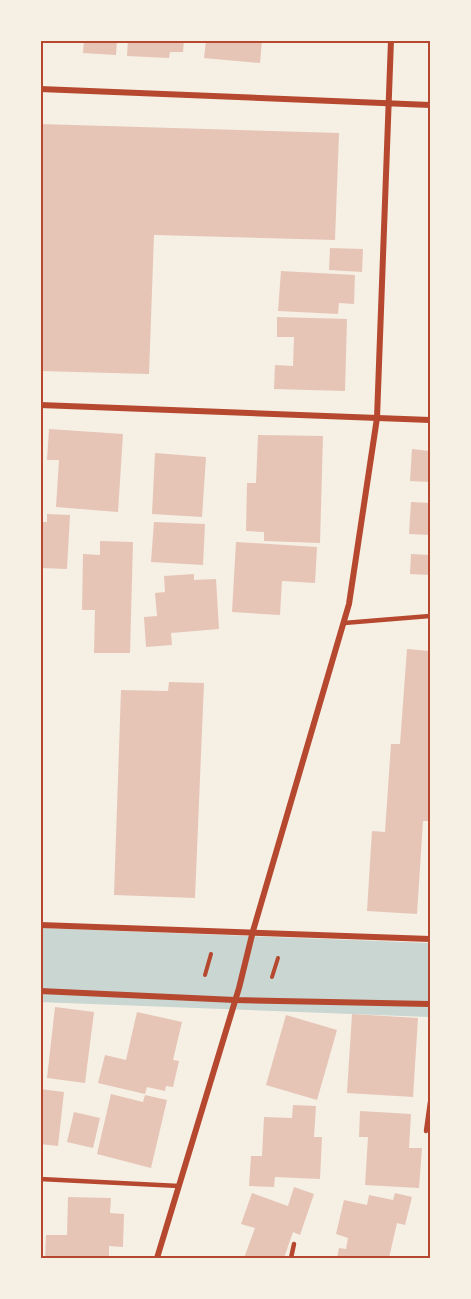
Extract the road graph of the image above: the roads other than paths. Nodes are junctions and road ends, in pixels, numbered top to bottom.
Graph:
1 (391, 40) edge
2 (40, 89) edge
3 (387, 103) junction
4 (430, 105) edge
5 (40, 405) edge
6 (377, 418) junction
7 (430, 420) edge
8 (430, 616) edge
9 (344, 623) junction
10 (40, 925) edge
11 (254, 931) junction
12 (430, 939) edge
13 (40, 991) edge
14 (235, 1000) junction
15 (430, 1004) edge
16 (430, 1102) edge
17 (426, 1131) dead end
18 (40, 1179) edge
19 (179, 1186) junction
20 (294, 1244) dead end
21 (157, 1258) edge
22 (291, 1258) edge

1 - 3 street
2 - 3 street
3 - 4 street
3 - 6 street
5 - 6 street
6 - 7 street
6 - 9 street
8 - 9 lane
9 - 11 street
10 - 11 street
11 - 12 street
11 - 14 street
13 - 14 street
14 - 15 street
14 - 19 street
16 - 17 lane
18 - 19 lane
19 - 21 street
20 - 22 lane

